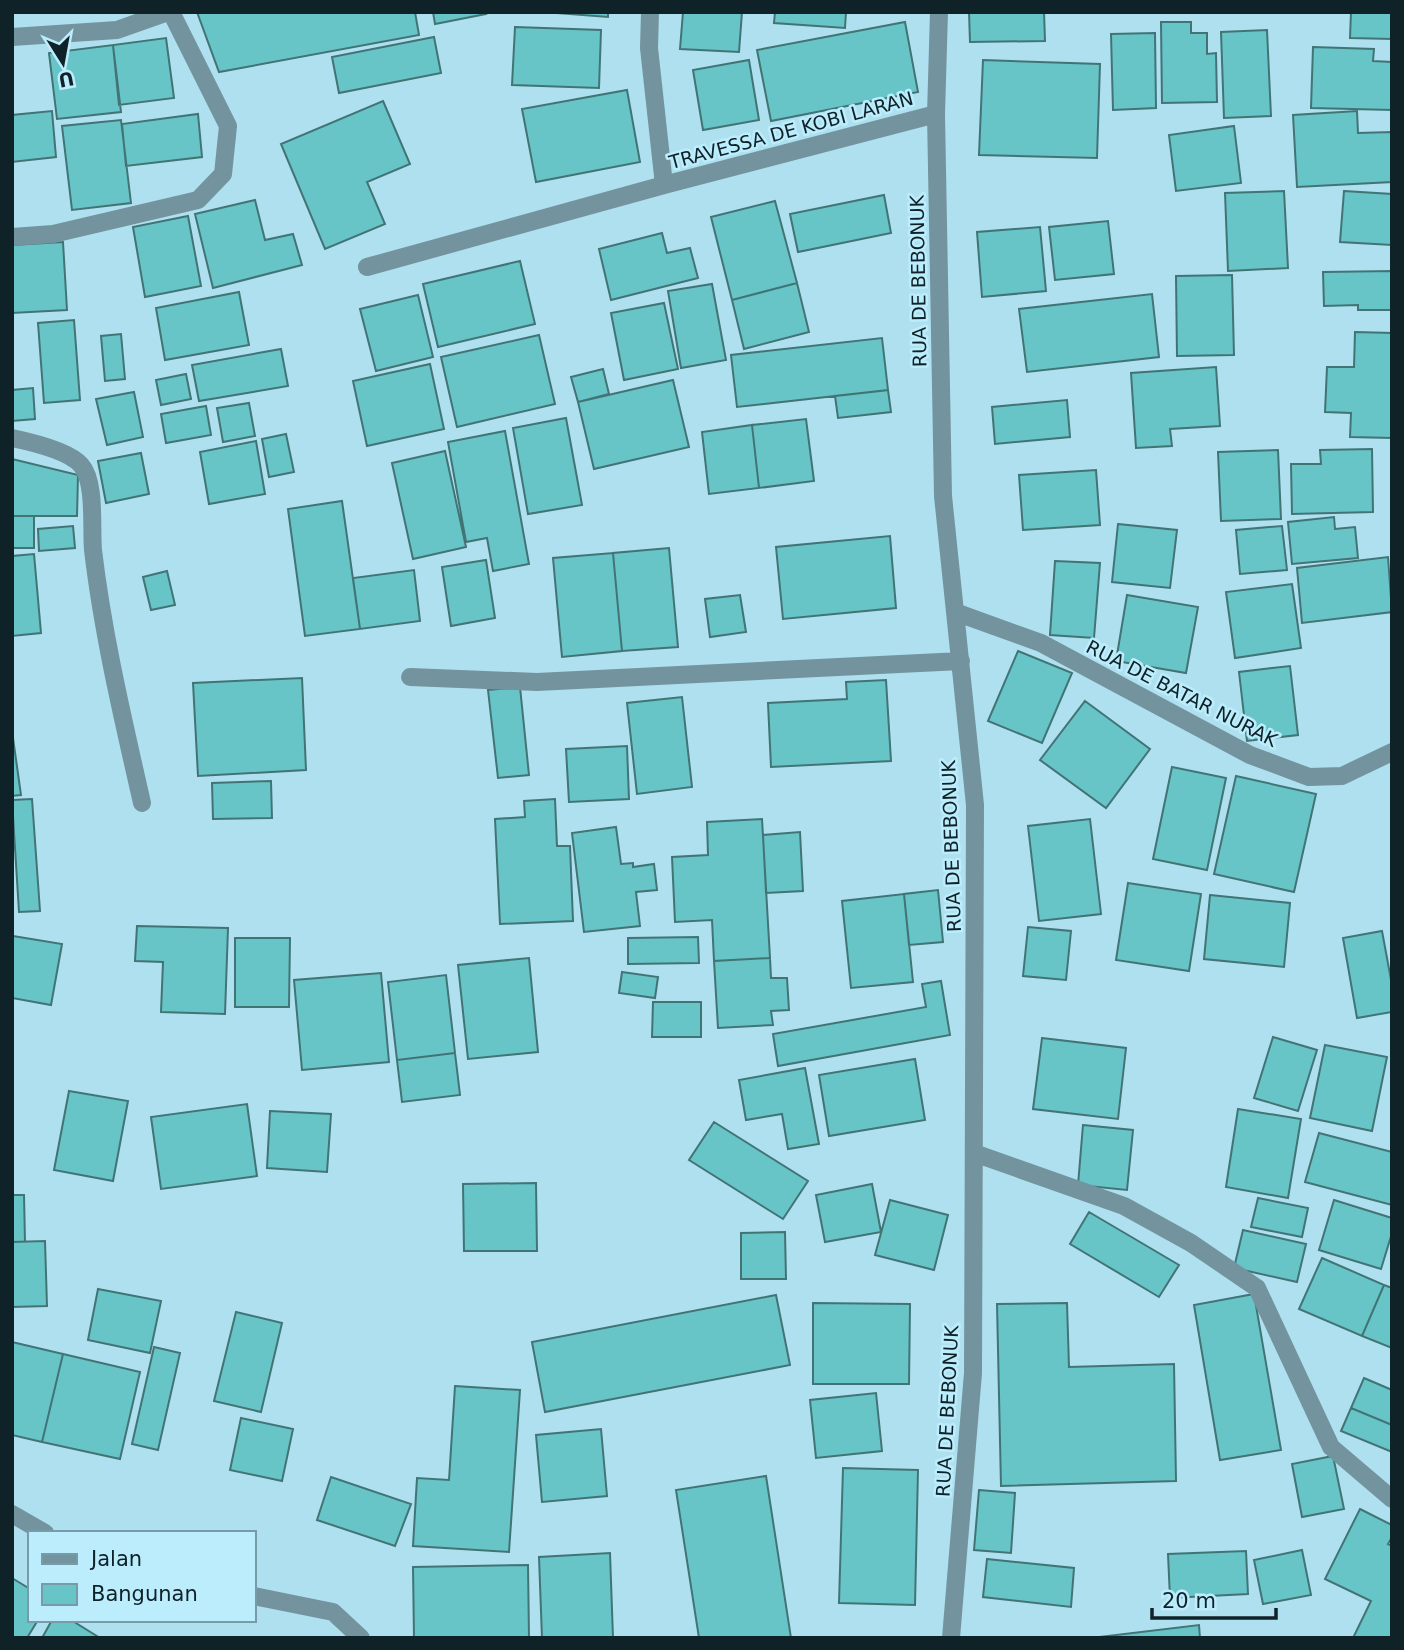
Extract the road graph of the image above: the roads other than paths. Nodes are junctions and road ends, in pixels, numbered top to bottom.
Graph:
1 (170, 12) edge
2 (650, 12) edge
3 (939, 12) edge
4 (12, 37) edge
5 (936, 114) junction
6 (664, 185) junction
7 (12, 237) edge
8 (367, 267) dead end
9 (12, 438) edge
10 (955, 612) junction
11 (961, 662) junction
12 (410, 677) dead end
13 (1392, 752) edge
14 (142, 803) dead end
15 (974, 1153) junction
16 (1392, 1499) edge
17 (12, 1514) edge
18 (42, 1531) edge
19 (256, 1596) edge
20 (361, 1638) edge
21 (951, 1638) edge

1 - 4 street
1 - 7 street
2 - 6 street, TRAVESSA DE KOBI LARAN
3 - 5 street, RUA DE BEBONUK
5 - 6 street, TRAVESSA DE KOBI LARAN
5 - 10 street, RUA DE BEBONUK
6 - 8 street
9 - 14 street
10 - 11 street, RUA DE BEBONUK
10 - 13 street, RUA DE BATAR NURAK
11 - 12 street
11 - 15 street, RUA DE BEBONUK
15 - 16 street
15 - 21 street, RUA DE BEBONUK
17 - 18 street
19 - 20 street

